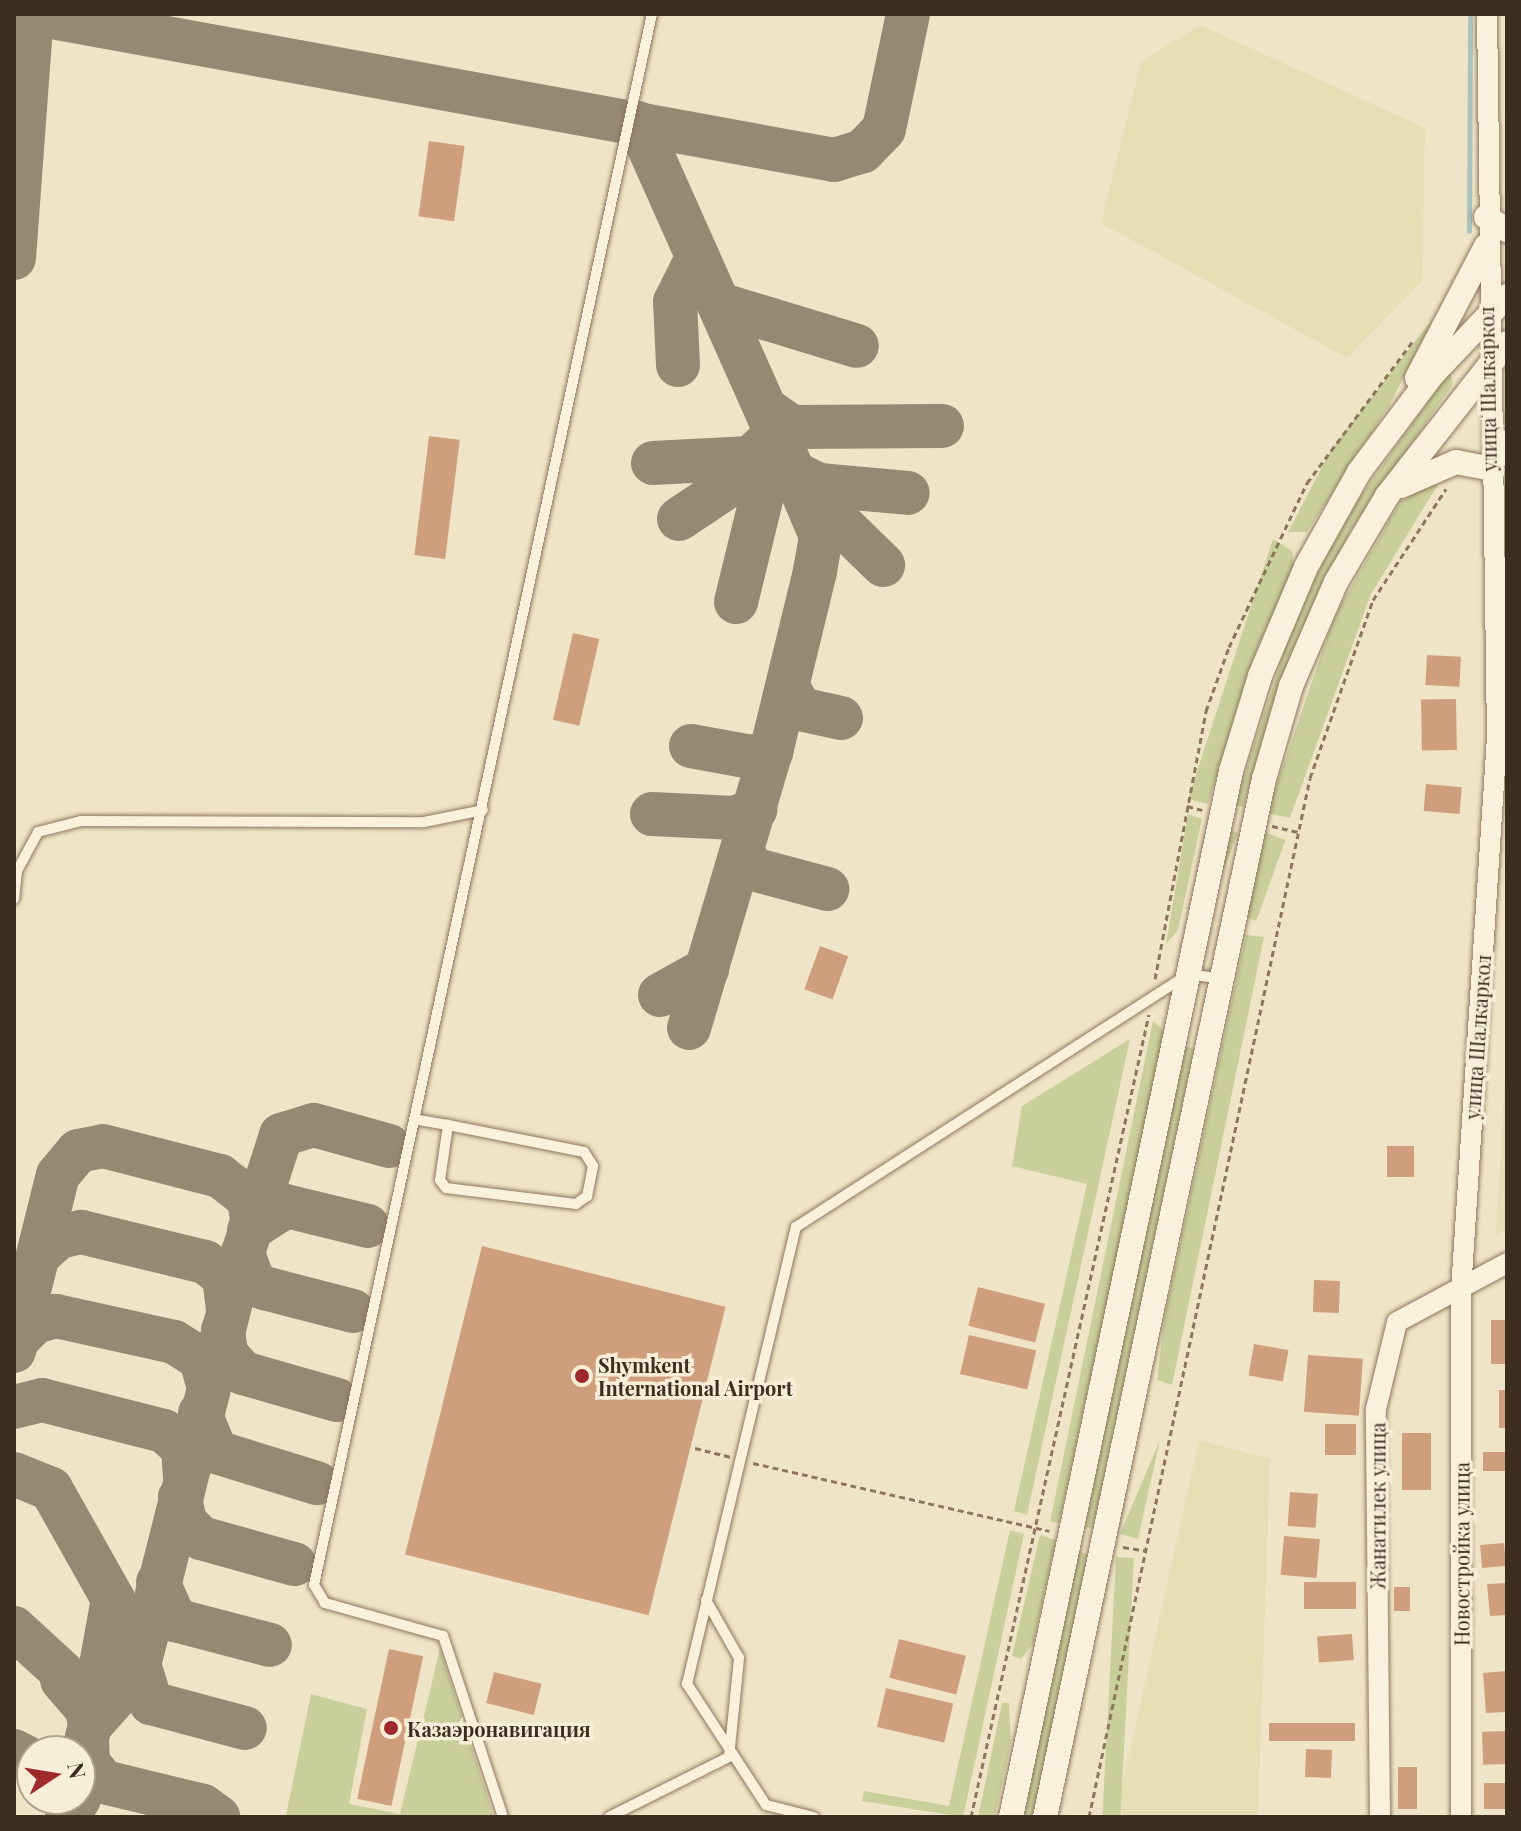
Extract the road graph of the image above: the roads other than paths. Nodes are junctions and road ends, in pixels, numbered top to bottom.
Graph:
1 (652, 14) edge
2 (1487, 14) edge
3 (1497, 224) edge
4 (1486, 246) junction
5 (1507, 296) edge
6 (1486, 315) junction
7 (1507, 343) edge
8 (1486, 362) junction
9 (1393, 428) junction
10 (1507, 442) edge
11 (1488, 468) junction
12 (1387, 496) junction
13 (483, 810) junction
14 (14, 899) edge
15 (1188, 974) junction
16 (1222, 979) junction
17 (419, 1120) junction
18 (448, 1125) junction
19 (1507, 1263) edge
20 (1461, 1291) junction
21 (706, 1600) junction
22 (729, 1757) junction
23 (503, 1817) edge
24 (609, 1817) edge
25 (814, 1817) edge
26 (1011, 1817) edge
27 (1045, 1817) edge
28 (1380, 1817) edge
29 (1461, 1817) edge

1 - 13 lane
2 - 3 street, улица Шалкаркол
3 - 4 street, улица Шалкаркол
4 - 6 street, улица Шалкаркол
4 - 9 street
5 - 6 street
6 - 8 street, улица Шалкаркол
6 - 9 street
7 - 8 street
8 - 11 street, улица Шалкаркол
8 - 12 street
9 - 15 street
10 - 11 street
11 - 12 street
11 - 20 street, улица Шалкаркол
12 - 16 street
13 - 14 lane
13 - 17 lane
15 - 16 lane
15 - 21 lane
15 - 26 street
16 - 27 street
17 - 18 lane
17 - 23 lane
18 - 18 lane
19 - 20 street, Жанатилек улица
20 - 28 street, Жанатилек улица
20 - 29 street, Новостройка улица
21 - 22 lane
21 - 22 lane
22 - 24 lane
22 - 25 lane

